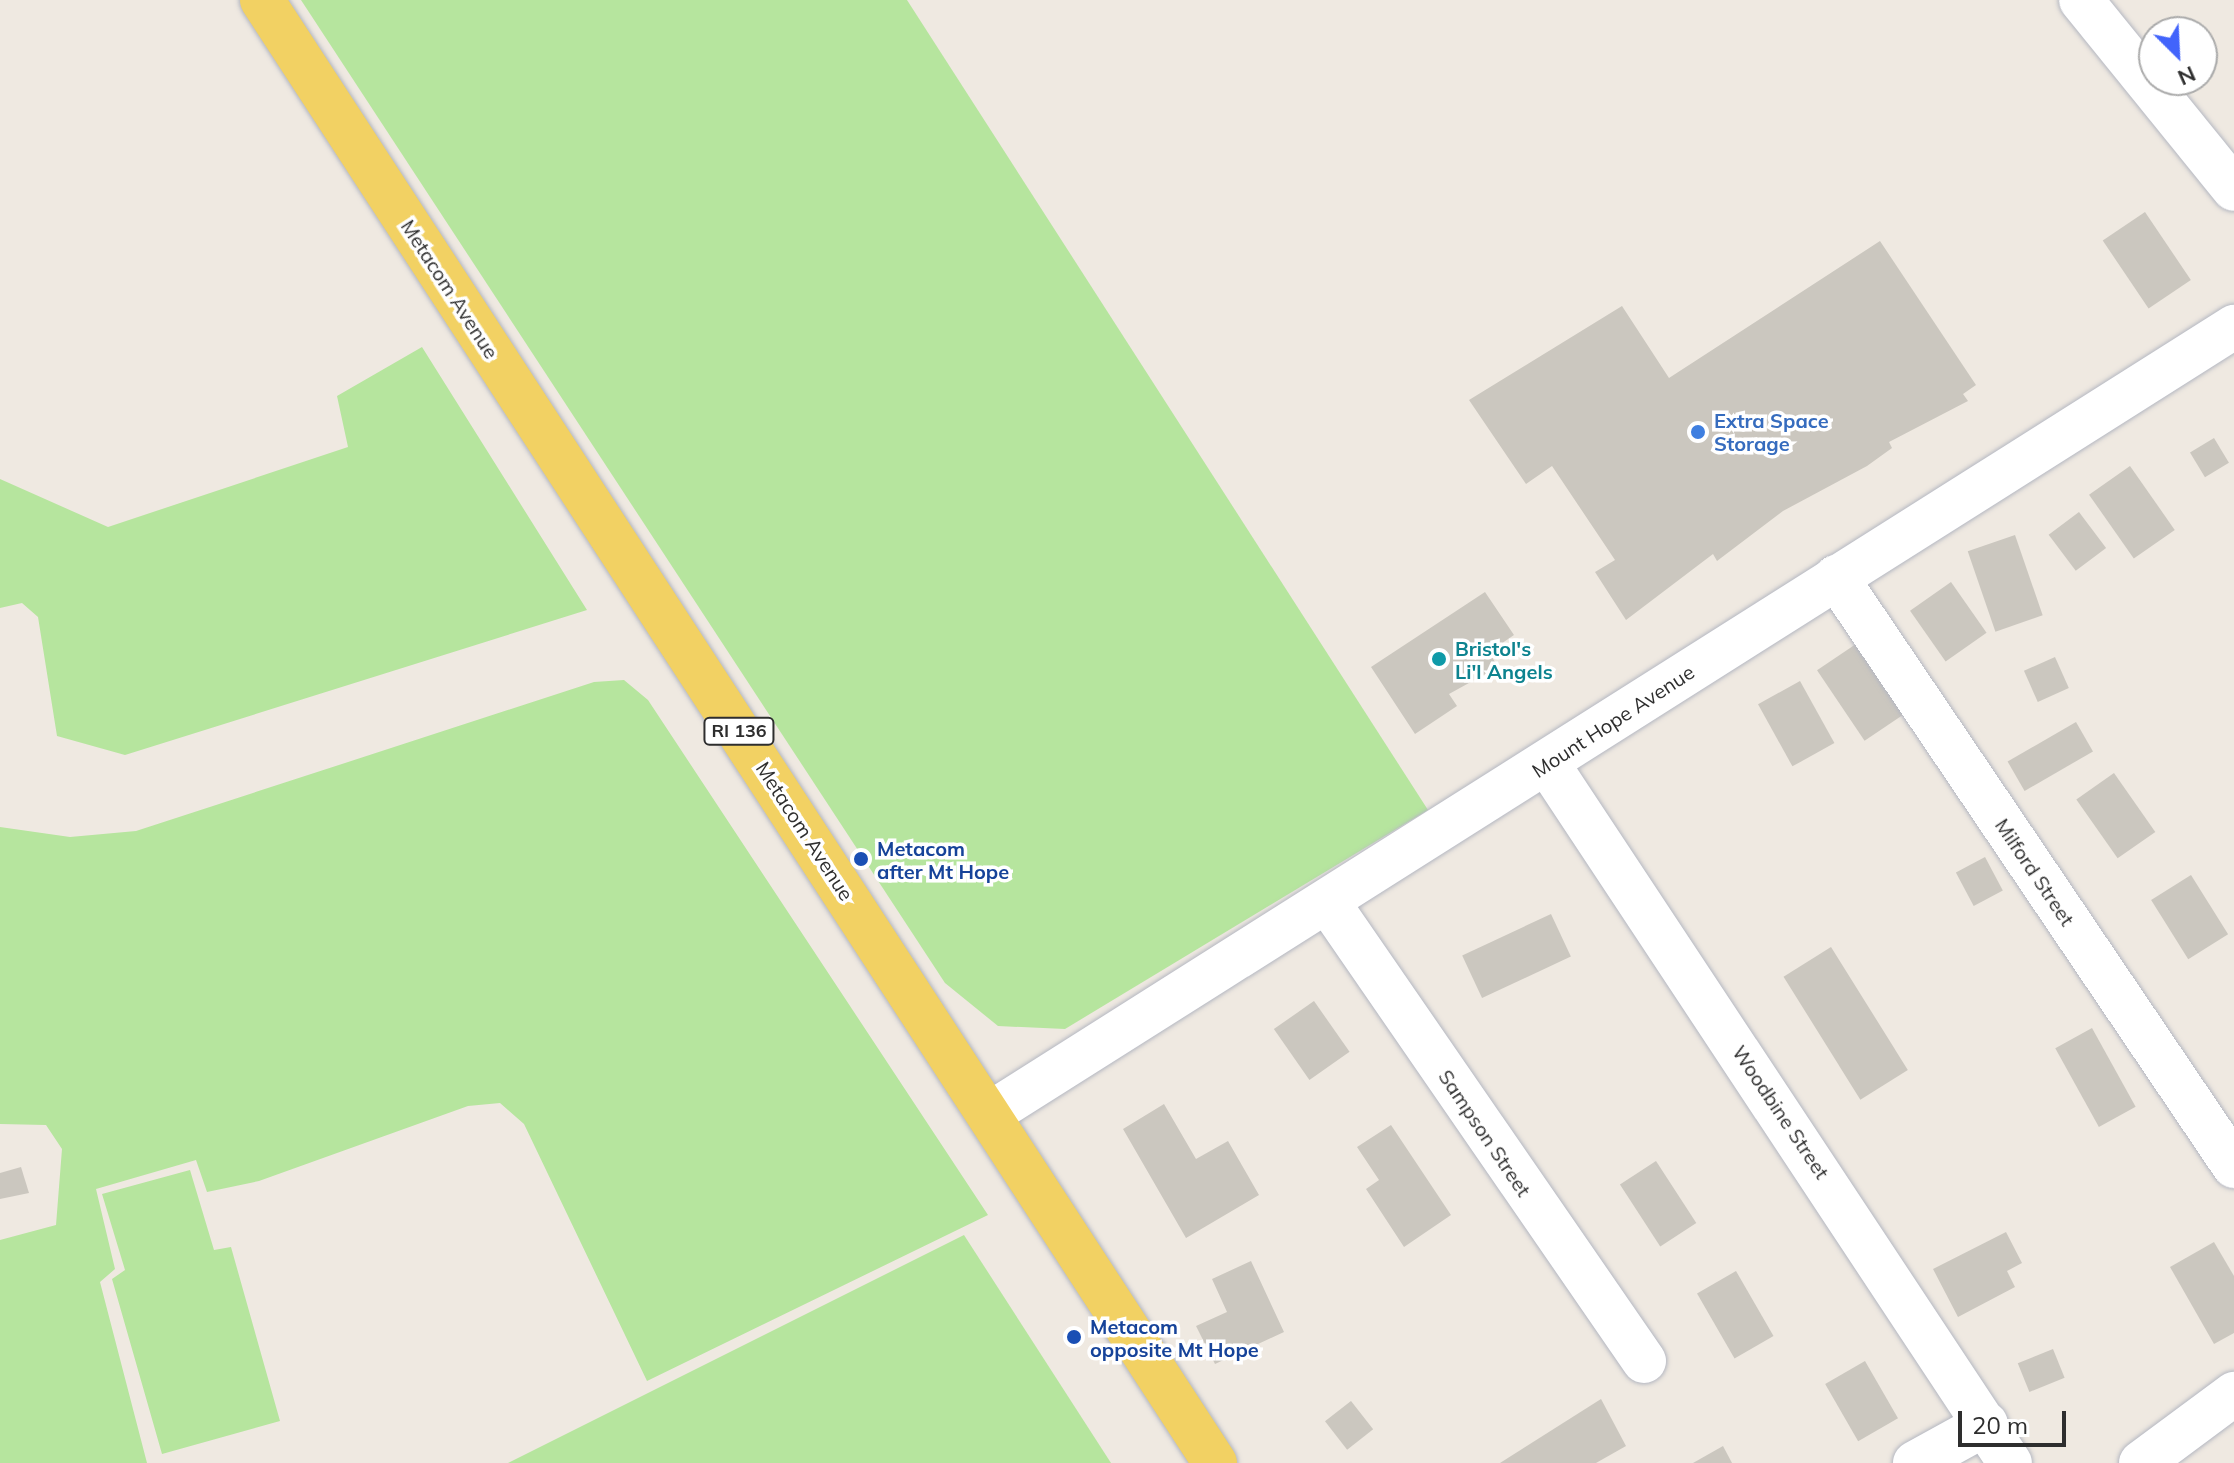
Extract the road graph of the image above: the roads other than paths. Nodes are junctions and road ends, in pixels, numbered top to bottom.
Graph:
1 (262, 0) edge
2 (2081, 0) edge
3 (2234, 189) edge
4 (2234, 327) edge
5 (1836, 577) junction
6 (1547, 763) junction
7 (1329, 904) junction
8 (991, 1113) junction
9 (2234, 1166) edge
10 (1644, 1361) dead end
11 (2234, 1394) edge
12 (1986, 1424) junction
13 (1215, 1463) edge
14 (1915, 1463) edge
15 (2010, 1463) edge
16 (2141, 1463) edge

1 - 8 main road, Metacom Avenue / RI 136
2 - 3 street
4 - 5 street, Mount Hope Avenue
5 - 6 street, Mount Hope Avenue
5 - 9 street, Milford Street
6 - 7 street, Mount Hope Avenue
6 - 12 street, Woodbine Street
7 - 8 street, Mount Hope Avenue
7 - 10 street, Sampson Street
8 - 13 main road, Metacom Avenue / RI 136
11 - 16 street
12 - 14 street
12 - 15 street, Woodbine Street

